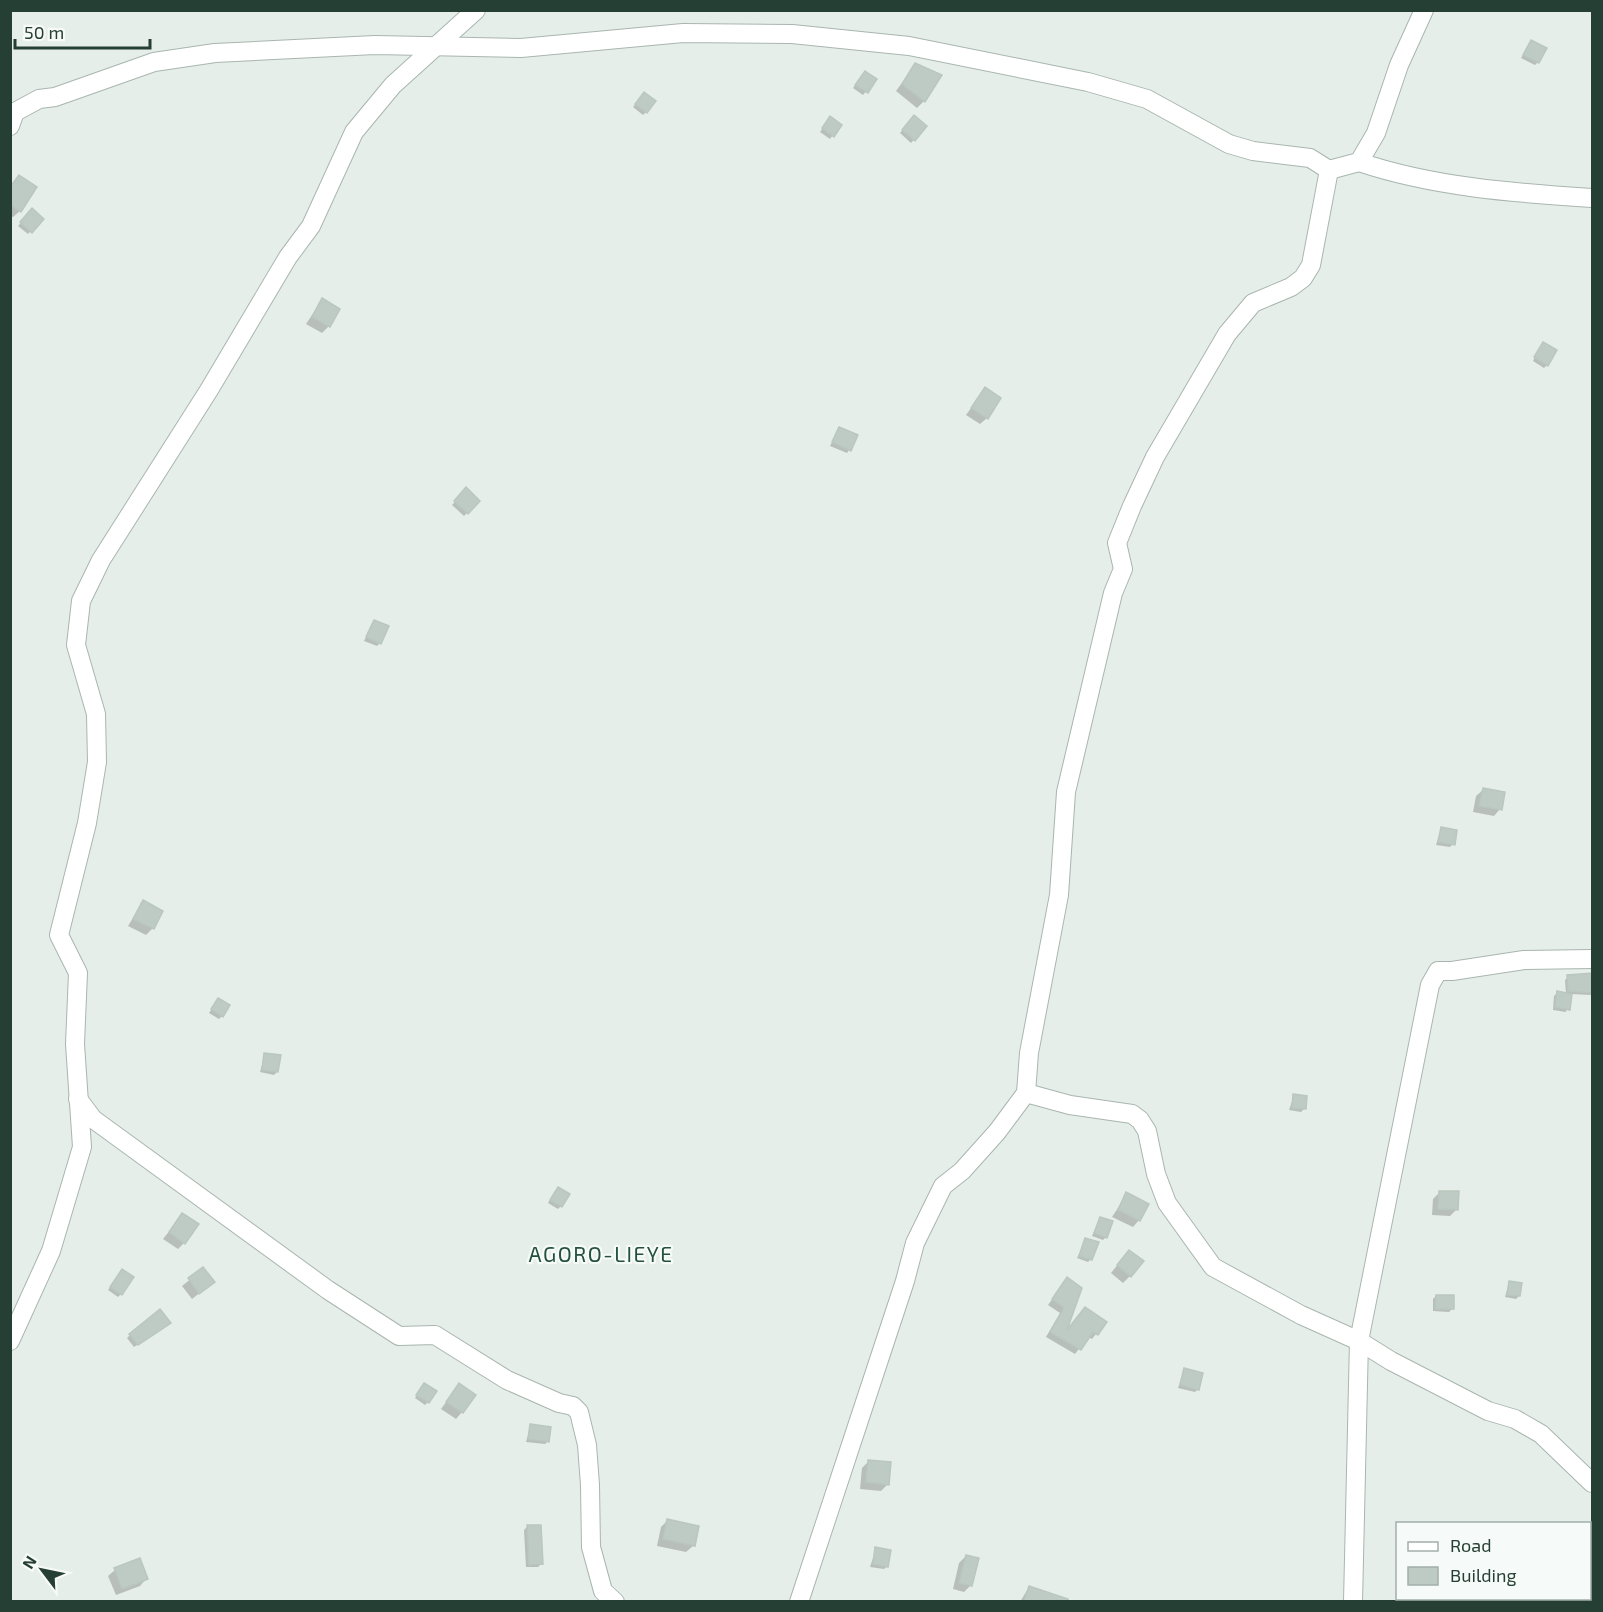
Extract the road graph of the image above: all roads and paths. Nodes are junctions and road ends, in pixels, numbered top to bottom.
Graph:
1 (476, 10) edge
2 (1424, 10) edge
3 (438, 45) junction
4 (12, 118) edge
5 (1359, 162) junction
6 (1329, 170) junction
7 (1593, 198) edge
8 (1593, 959) edge
9 (1026, 1093) junction
10 (77, 1098) junction
11 (10, 1341) edge
12 (1359, 1341) junction
13 (1593, 1483) edge
14 (615, 1602) edge
15 (799, 1602) edge
16 (1353, 1602) edge

1 - 3 street
2 - 5 street
3 - 4 street
3 - 6 street
3 - 10 street
5 - 6 street
5 - 7 street
6 - 9 street
8 - 12 street
9 - 12 street
9 - 15 street
10 - 11 street
10 - 14 street
12 - 13 street
12 - 16 street

